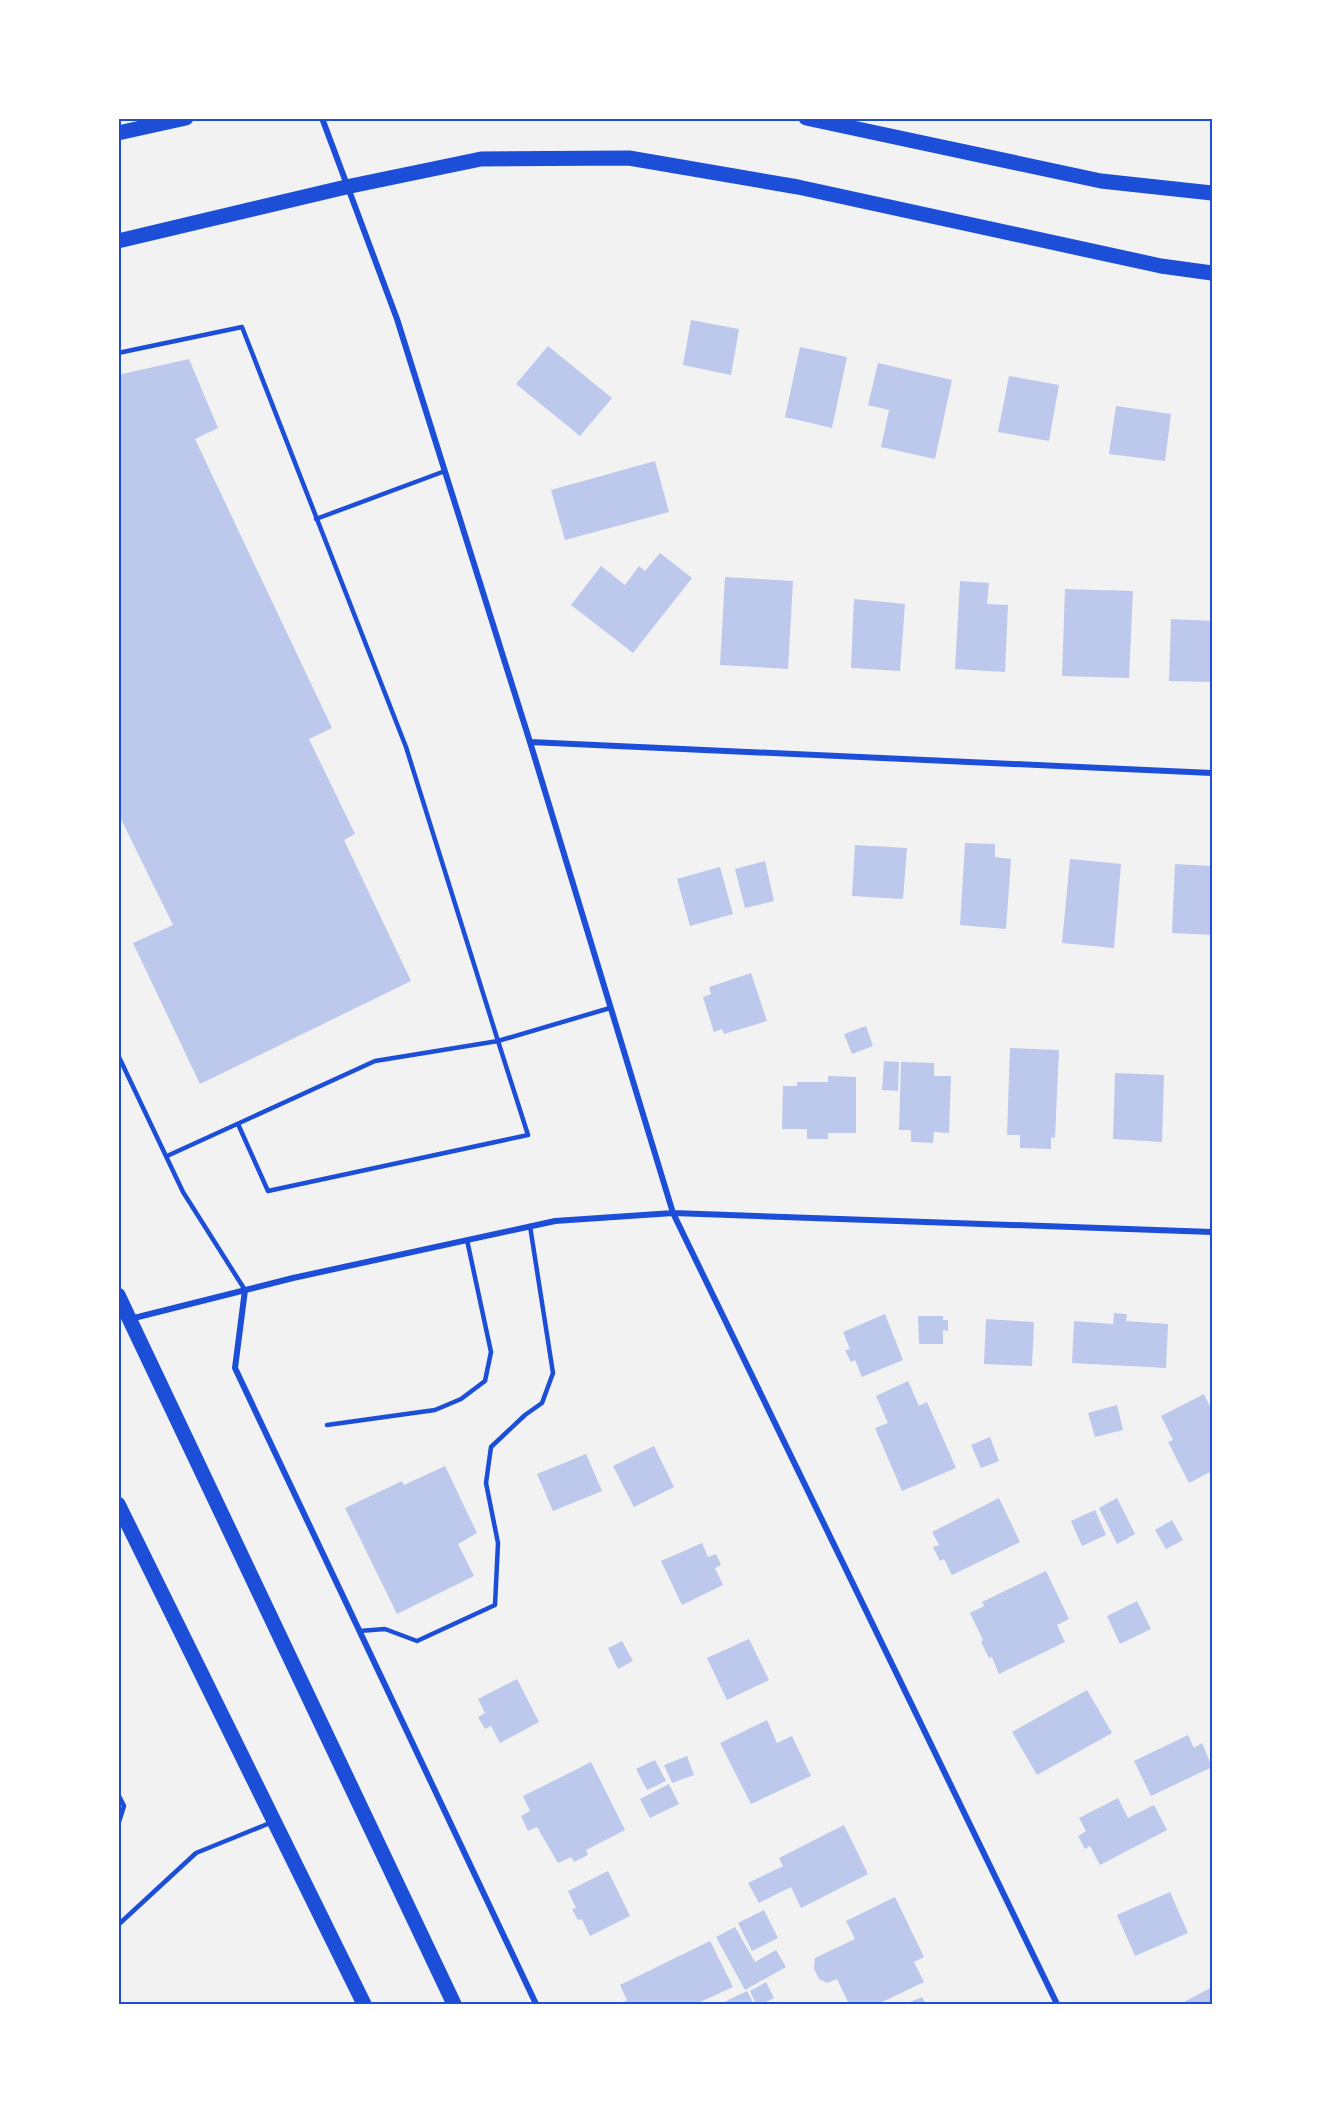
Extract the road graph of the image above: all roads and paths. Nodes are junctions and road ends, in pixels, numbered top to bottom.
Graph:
1 (186, 118) edge
2 (322, 118) edge
3 (806, 118) edge
4 (118, 133) edge
5 (346, 187) junction
6 (1212, 193) edge
7 (118, 241) edge
8 (1212, 273) edge
9 (118, 353) edge
10 (445, 471) junction
11 (316, 519) junction
12 (530, 742) junction
13 (1212, 773) edge
14 (610, 1008) junction
15 (498, 1041) junction
16 (118, 1055) edge
17 (238, 1124) junction
18 (166, 1156) junction
19 (672, 1214) junction
20 (530, 1226) junction
21 (1212, 1232) edge
22 (467, 1240) junction
23 (245, 1290) junction
24 (118, 1295) edge
25 (122, 1319) edge
26 (327, 1425) dead end
27 (118, 1504) edge
28 (359, 1631) junction
29 (118, 1794) edge
30 (274, 1821) junction
31 (118, 1825) edge
32 (118, 1925) edge
33 (364, 2004) edge
34 (454, 2004) edge
35 (536, 2004) edge
36 (1056, 2004) edge

1 - 4 main road
2 - 5 street
3 - 6 main road
5 - 7 main road
5 - 8 main road
5 - 10 street
9 - 11 lane
10 - 11 lane
10 - 12 street
11 - 15 lane
12 - 13 street
12 - 14 street
14 - 15 lane
14 - 19 street
15 - 17 lane
15 - 17 lane
16 - 18 lane
17 - 18 lane
18 - 23 lane
19 - 20 street
19 - 21 street
19 - 36 street
20 - 22 street
20 - 28 lane
22 - 23 street
22 - 26 lane
23 - 25 street
23 - 28 street
24 - 25 main road
25 - 34 main road
27 - 30 main road
28 - 35 street
29 - 31 lane
30 - 32 lane
30 - 33 main road

